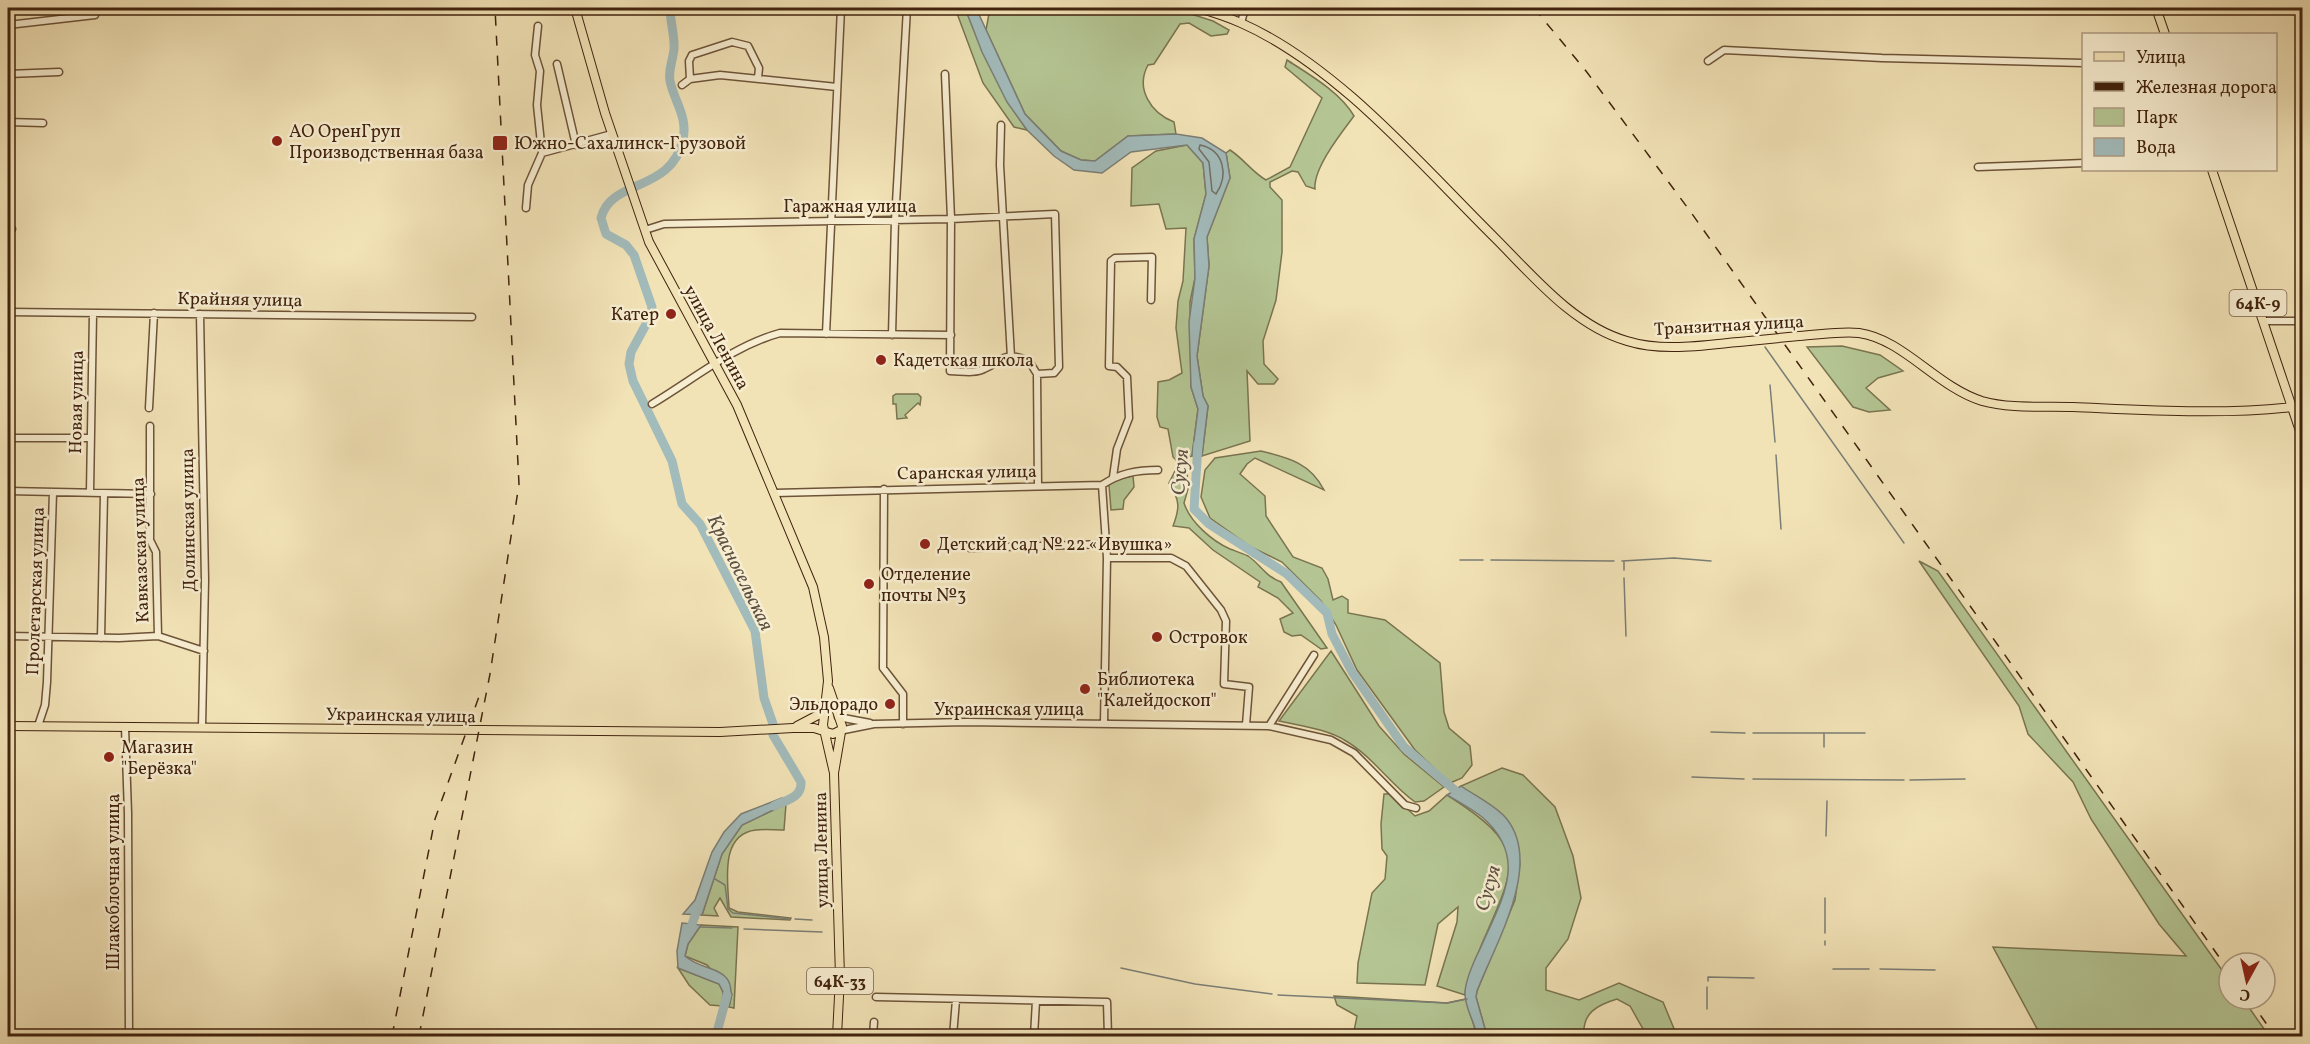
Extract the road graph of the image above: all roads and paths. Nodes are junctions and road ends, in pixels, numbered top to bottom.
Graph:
1 (575, 8) edge
2 (581, 8) edge
3 (841, 8) edge
4 (907, 8) edge
5 (1198, 8) edge
6 (1245, 8) edge
7 (2156, 8) edge
8 (95, 15) dead end
9 (1241, 23) junction
10 (8, 25) edge
11 (538, 26) dead end
12 (2165, 33) edge
13 (590, 60) junction
14 (1708, 61) dead end
15 (2082, 63) edge
16 (557, 64) dead end
17 (58, 72) dead end
18 (8, 74) edge
19 (945, 74) dead end
20 (690, 78) junction
21 (759, 78) junction
22 (682, 85) dead end
23 (837, 87) junction
24 (8, 122) edge
25 (43, 123) dead end
26 (1001, 125) dead end
27 (612, 134) junction
28 (576, 145) junction
29 (542, 153) junction
30 (2082, 163) edge
31 (1978, 167) dead end
32 (2212, 171) edge
33 (526, 208) dead end
34 (1003, 216) junction
35 (951, 219) junction
36 (830, 220) junction
37 (895, 221) junction
38 (645, 230) junction
39 (1151, 300) dead end
40 (8, 312) edge
41 (93, 313) junction
42 (154, 313) junction
43 (200, 314) junction
44 (472, 317) dead end
45 (2264, 321) junction
46 (2302, 321) edge
47 (826, 334) junction
48 (892, 335) junction
49 (951, 335) junction
50 (1011, 357) junction
51 (717, 364) junction
52 (1037, 374) junction
53 (652, 404) dead end
54 (2292, 407) junction
55 (149, 408) dead end
56 (150, 426) dead end
57 (2302, 437) edge
58 (8, 438) edge
59 (91, 438) junction
60 (1158, 470) dead end
61 (1113, 477) junction
62 (1102, 484) junction
63 (1038, 486) junction
64 (884, 489) junction
65 (8, 491) edge
66 (53, 492) junction
67 (90, 492) junction
68 (104, 494) junction
69 (151, 494) junction
70 (775, 494) junction
71 (1107, 544) junction
72 (970, 548) dead end
73 (1107, 558) junction
74 (8, 636) edge
75 (158, 636) junction
76 (50, 637) junction
77 (101, 638) junction
78 (204, 651) junction
79 (1314, 655) dead end
80 (828, 681) junction
81 (838, 717) junction
82 (826, 718) junction
83 (874, 723) junction
84 (1104, 723) junction
85 (903, 724) junction
86 (1246, 725) junction
87 (8, 726) edge
88 (38, 726) junction
89 (1269, 726) junction
90 (125, 727) junction
91 (202, 727) junction
92 (791, 728) junction
93 (825, 730) junction
94 (839, 731) junction
95 (829, 747) junction
96 (834, 773) junction
97 (1416, 808) dead end
98 (876, 997) dead end
99 (956, 1000) junction
100 (1036, 1001) junction
101 (874, 1022) dead end
102 (129, 1036) edge
103 (837, 1036) edge
104 (873, 1036) edge
105 (953, 1036) edge
106 (1034, 1036) edge
107 (1108, 1036) edge

1 - 13 main road, улица Ленина
2 - 13 main road
3 - 23 street
4 - 37 street
5 - 9 main road, Транзитная улица
6 - 9 street
7 - 12 main road
8 - 10 street
9 - 54 main road, Транзитная улица, bridge
11 - 29 street
13 - 27 main road, улица Ленина
14 - 15 street
16 - 28 street
17 - 18 street
19 - 35 street
20 - 21 street
20 - 21 street
20 - 22 street
21 - 23 street
23 - 36 street
24 - 25 street
26 - 34 street
27 - 28 street
27 - 38 main road, улица Ленина
28 - 29 street
29 - 33 street
30 - 31 street
32 - 45 main road, 64К-9
34 - 35 street, Гаражная улица
34 - 50 street
34 - 52 street, Гаражная улица
35 - 37 street, Гаражная улица
35 - 49 street
36 - 37 street, Гаражная улица
36 - 38 street, Гаражная улица
36 - 47 street
37 - 48 street
38 - 51 main road, улица Ленина
39 - 61 street
40 - 41 street, Крайняя улица
41 - 42 street, Крайняя улица
41 - 59 street, Новая улица
42 - 43 street, Крайняя улица
42 - 55 street
43 - 44 street, Крайняя улица
43 - 78 street, Долинская улица
45 - 46 street
45 - 54 main road, 64К-9
47 - 48 street
47 - 51 street
48 - 49 street
49 - 50 street
50 - 52 street
51 - 53 street
51 - 70 main road, улица Ленина
52 - 63 street
54 - 57 main road, 64К-9
56 - 69 street, Кавказская улица
58 - 59 street
59 - 67 street, Новая улица
60 - 61 street
61 - 62 street
62 - 63 street, Саранская улица
62 - 71 street
63 - 64 street, Саранская улица
64 - 70 street, Саранская улица
64 - 85 street
65 - 66 street
66 - 67 street
66 - 76 street, Пролетарская улица
67 - 68 street
68 - 69 street
68 - 77 street
69 - 75 street, Кавказская улица
70 - 80 main road, улица Ленина
71 - 72 street
71 - 73 street
73 - 84 street
73 - 86 street
74 - 76 street
75 - 77 street
75 - 78 street
76 - 77 street
76 - 88 street, Пролетарская улица
78 - 91 street, Долинская улица
79 - 89 street
80 - 81 main road, улица Ленина
80 - 82 main road, улица Ленина
80 - 92 main road
81 - 82 main road, Украинская улица
81 - 83 street
81 - 94 main road, улица Ленина
82 - 92 main road, Украинская улица
82 - 93 main road, улица Ленина
83 - 85 street, Украинская улица
83 - 94 street, Украинская улица
84 - 85 street, Украинская улица
84 - 86 street, Украинская улица
86 - 89 street, Украинская улица
87 - 88 main road, Украинская улица
88 - 90 main road, Украинская улица
89 - 97 street, Украинская улица
90 - 91 main road, Украинская улица
90 - 102 street, Шлакоблочная улица
91 - 92 main road, Украинская улица
92 - 93 main road, Украинская улица
92 - 95 main road
93 - 94 main road, Украинская улица
93 - 95 main road, улица Ленина
94 - 96 main road, улица Ленина
95 - 96 main road, улица Ленина
96 - 103 main road, улица Ленина / 64К-33
98 - 99 street
99 - 100 street
99 - 105 street
100 - 106 street
100 - 107 street
101 - 104 street

